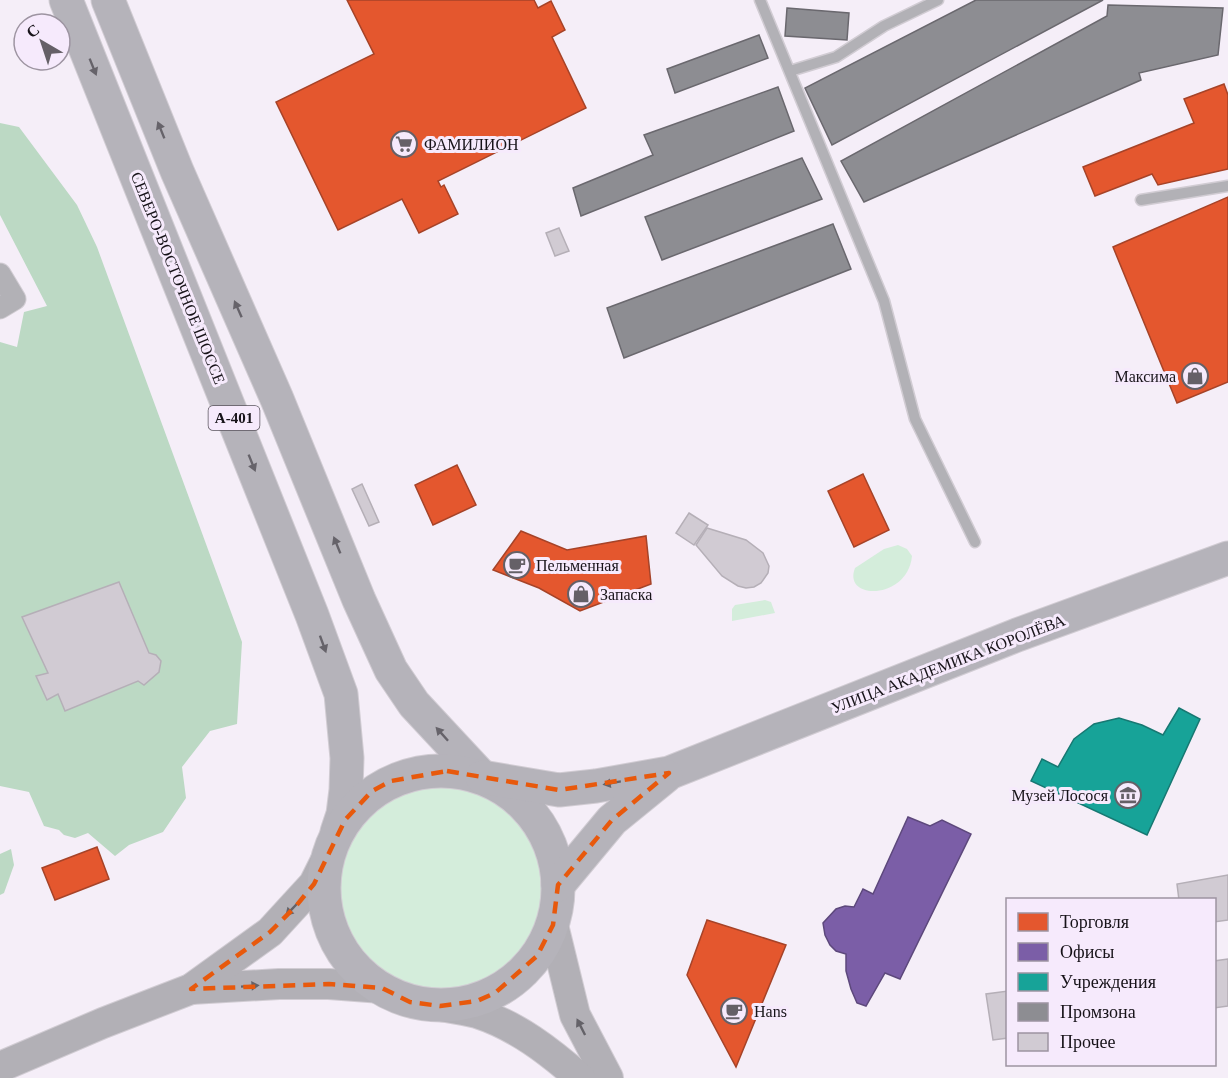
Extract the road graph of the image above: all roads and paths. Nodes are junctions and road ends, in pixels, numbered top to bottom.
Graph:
1 (66, 0) edge
2 (108, 0) edge
3 (760, 0) edge
4 (938, 0) edge
5 (790, 71) junction
6 (1228, 186) edge
7 (1141, 200) dead end
8 (0, 273) edge
9 (0, 308) edge
10 (975, 542) dead end
11 (1228, 558) edge
12 (669, 773) junction
13 (482, 777) junction
14 (337, 832) junction
15 (325, 862) junction
16 (558, 885) junction
17 (553, 925) junction
18 (382, 988) junction
19 (191, 989) junction
20 (440, 1006) junction
21 (0, 1067) edge
22 (580, 1078) edge
23 (608, 1078) edge

1 -> 14 main road, СЕВЕРО-ВОСТОЧНОЕ ШОССЕ / А-401
13 -> 2 main road, А-401
3 - 5 lane
4 - 5 lane
5 - 10 lane
6 - 7 lane
8 - 9 street
11 - 12 main road, УЛИЦА АКАДЕМИКА КОРОЛЁВА
12 -> 13 main road, УЛИЦА АКАДЕМИКА КОРОЛЁВА
12 - 16 main road, УЛИЦА АКАДЕМИКА КОРОЛЁВА
13 - 14 main road, УЛИЦА АКАДЕМИКА КОРОЛЁВА
13 - 16 main road
14 - 15 main road
15 - 18 main road
15 -> 19 main road
16 - 17 main road
17 - 20 main road
23 -> 17 main road
19 -> 18 main road
18 - 20 main road
19 - 21 main road
20 - 22 main road

